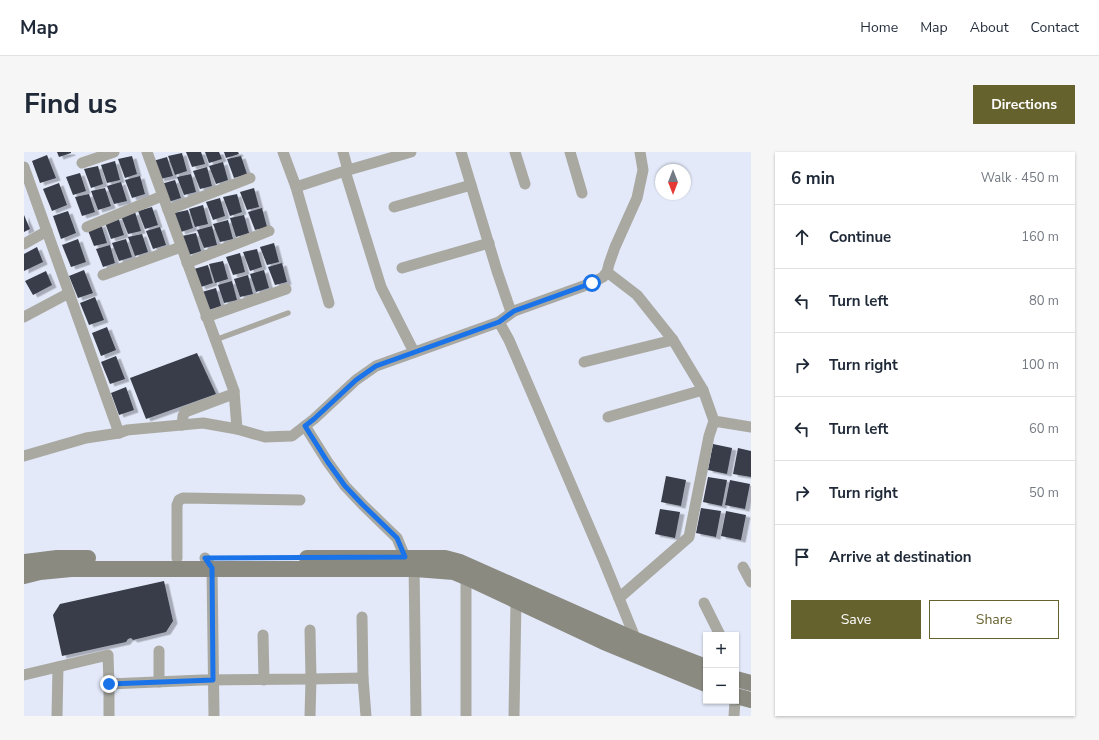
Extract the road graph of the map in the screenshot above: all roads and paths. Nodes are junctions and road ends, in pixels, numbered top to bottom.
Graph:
1 (114, 152) edge
2 (283, 152) edge
3 (343, 152) edge
4 (411, 152) edge
5 (461, 152) edge
6 (516, 152) edge
7 (570, 152) edge
8 (640, 152) edge
9 (150, 153) edge
10 (393, 155) edge
11 (82, 163) dead end
12 (24, 168) edge
13 (347, 171) junction
14 (250, 178) dead end
15 (525, 184) dead end
16 (471, 185) junction
17 (296, 187) junction
18 (582, 193) dead end
19 (162, 196) junction
20 (394, 208) dead end
21 (168, 210) junction
22 (87, 227) dead end
23 (269, 230) dead end
24 (47, 231) junction
25 (489, 243) junction
26 (24, 244) edge
27 (181, 247) junction
28 (187, 263) junction
29 (402, 268) dead end
30 (608, 272) junction
31 (103, 275) dead end
32 (286, 289) dead end
33 (69, 293) junction
34 (329, 303) dead end
35 (514, 311) junction
36 (288, 313) dead end
37 (24, 317) edge
38 (206, 317) junction
39 (499, 322) junction
40 (215, 340) junction
41 (673, 340) junction
42 (414, 352) junction
43 (584, 362) dead end
44 (703, 390) junction
45 (234, 391) junction
46 (608, 417) dead end
47 (714, 421) junction
48 (182, 425) junction
49 (305, 426) junction
50 (751, 427) edge
51 (237, 429) junction
52 (119, 433) junction
53 (24, 456) edge
54 (300, 500) dead end
55 (177, 558) junction
56 (411, 561) junction
57 (24, 562) edge
58 (208, 563) junction
59 (744, 567) dead end
60 (24, 576) edge
61 (466, 577) junction
62 (751, 582) edge
63 (619, 598) junction
64 (516, 600) junction
65 (704, 603) dead end
66 (362, 617) dead end
67 (310, 630) dead end
68 (718, 632) edge
69 (263, 635) dead end
70 (636, 648) junction
71 (159, 651) dead end
72 (703, 666) edge
73 (58, 667) junction
74 (24, 675) edge
75 (363, 678) junction
76 (311, 679) junction
77 (213, 680) junction
78 (264, 680) junction
79 (159, 682) junction
80 (703, 682) edge
81 (109, 684) junction
82 (739, 684) edge
83 (751, 700) edge
84 (735, 704) edge
85 (57, 716) edge
86 (109, 716) edge
87 (214, 716) edge
88 (310, 716) edge
89 (366, 716) edge
90 (416, 716) edge
91 (466, 716) edge
92 (514, 716) edge
93 (734, 716) edge

1 - 11 street
2 - 17 street
3 - 13 street
4 - 10 street
5 - 16 street
6 - 15 street
7 - 18 street
8 - 30 street
9 - 19 street
10 - 13 street
12 - 24 street
13 - 17 street
13 - 42 street
14 - 21 street
16 - 20 street
16 - 25 street
17 - 34 street
19 - 21 street
19 - 22 street
21 - 27 street
23 - 28 street
24 - 26 street
24 - 33 street
25 - 29 street
25 - 35 street
27 - 28 street
27 - 31 street
28 - 38 street
30 - 35 street
30 - 41 street
32 - 38 street
33 - 37 street
33 - 52 street
35 - 39 street
36 - 40 lane
38 - 40 street
39 - 42 street
39 - 63 street
40 - 45 street
41 - 43 street
41 - 44 street
42 - 49 street
44 - 46 street
44 - 47 street
45 - 48 street
45 - 51 street
47 - 50 street
47 - 63 street
48 - 51 street
48 - 52 street
49 - 51 street
49 - 56 street
52 - 53 street
54 - 55 street
55 - 57 street
55 - 58 street
56 - 58 street
56 - 61 street
56 - 70 street
56 - 90 street
58 - 60 street
58 - 77 street
59 - 62 street
61 - 64 street
61 - 91 street
63 - 70 street
64 - 70 street
64 - 92 street
65 - 68 street
66 - 75 street
67 - 76 street
69 - 78 street
70 - 72 street
70 - 80 street
71 - 79 street
73 - 74 street
73 - 81 street
73 - 85 street
75 - 76 street
75 - 89 street
76 - 78 street
76 - 88 street
77 - 78 street
77 - 79 street
77 - 87 street
79 - 81 street
81 - 86 street
82 - 83 street
84 - 93 street

